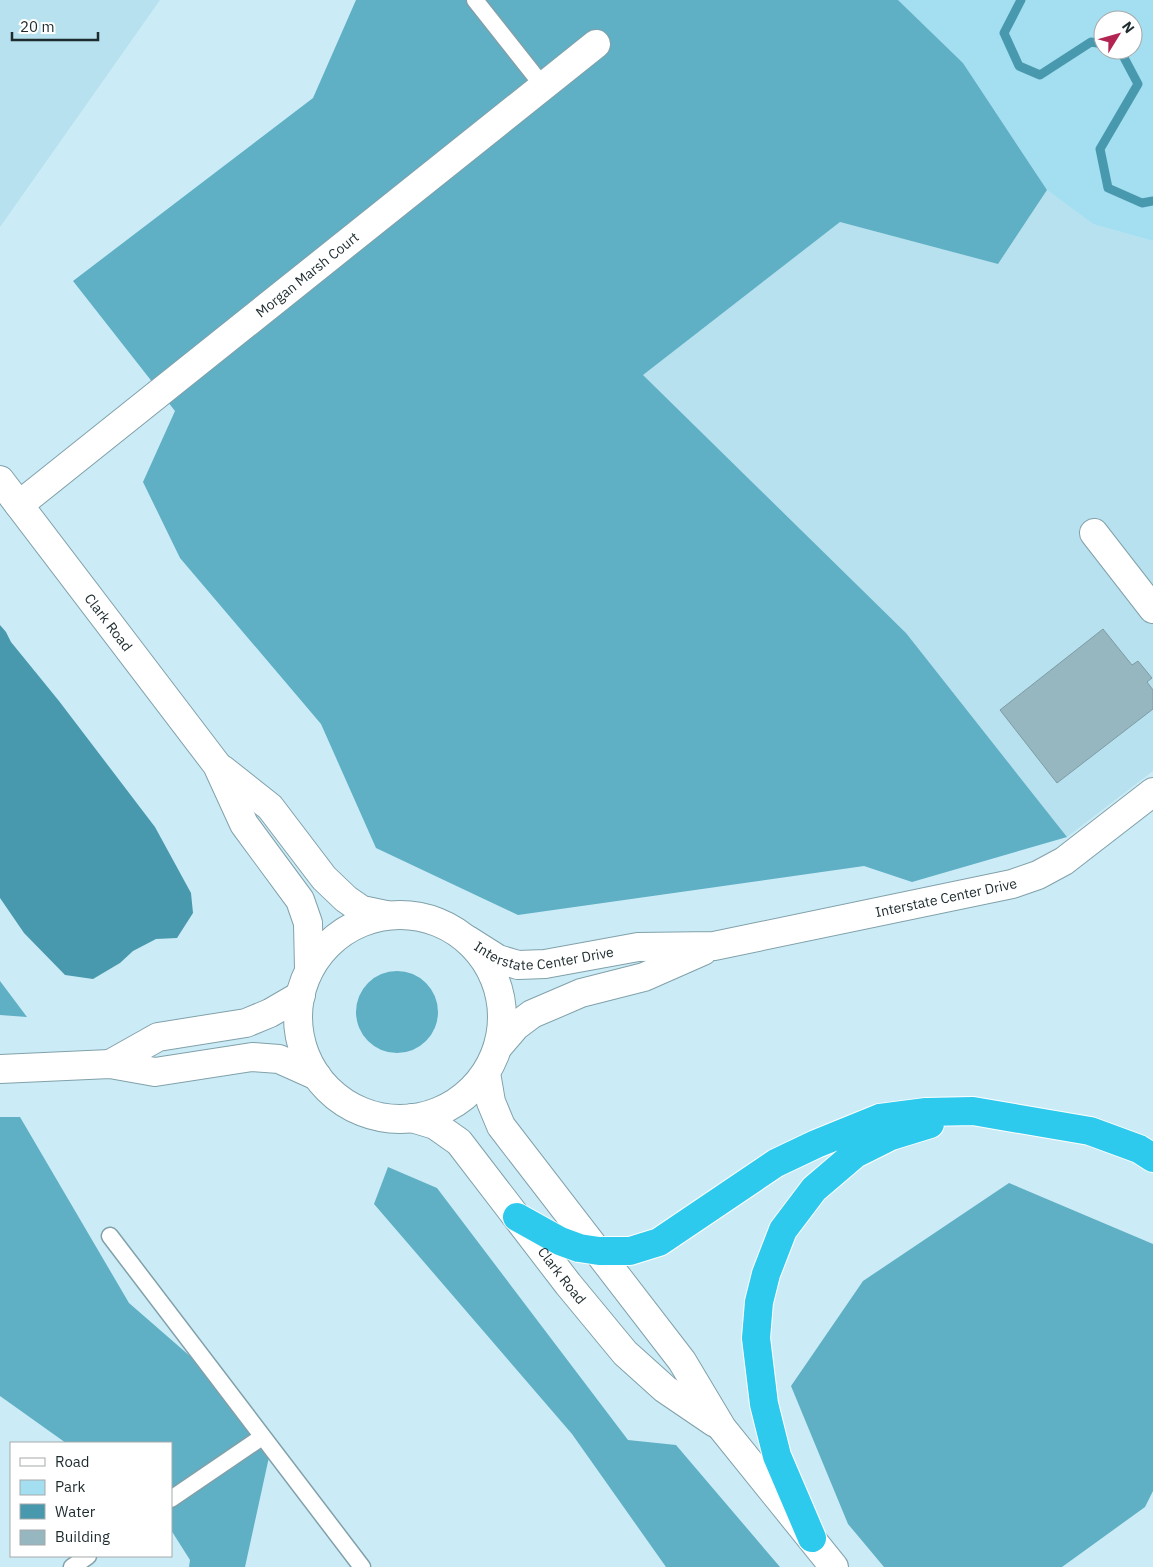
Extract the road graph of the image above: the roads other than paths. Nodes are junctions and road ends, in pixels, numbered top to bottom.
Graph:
1 (475, 0) edge
2 (596, 44) dead end
3 (543, 86) junction
4 (0, 480) edge
5 (19, 505) junction
6 (1094, 534) dead end
7 (1153, 609) edge
8 (217, 765) junction
9 (1153, 792) edge
10 (386, 915) junction
11 (468, 940) junction
12 (714, 946) junction
13 (309, 970) junction
14 (300, 995) junction
15 (498, 1047) junction
16 (110, 1064) junction
17 (0, 1069) edge
18 (486, 1073) junction
19 (317, 1076) junction
20 (973, 1111) junction
21 (412, 1118) junction
22 (1153, 1158) edge
23 (517, 1217) junction
24 (110, 1236) dead end
25 (599, 1251) junction
26 (722, 1428) junction
27 (262, 1437) junction
28 (172, 1498) edge
29 (812, 1538) junction
30 (87, 1557) edge
31 (72, 1567) edge
32 (362, 1567) edge
33 (834, 1567) edge

1 - 3 lane
2 - 3 street, Morgan Marsh Court
3 - 5 street, Morgan Marsh Court
4 - 5 street, Clark Road
5 - 8 street, Clark Road
6 - 7 street
8 - 10 street, Clark Road
8 - 13 street, Clark Road
9 - 12 street, Interstate Center Drive
10 - 11 street
10 - 13 street
11 - 12 street, Interstate Center Drive
11 - 15 street
12 - 15 street, Interstate Center Drive
13 - 14 street
14 - 16 street
14 - 19 street
15 - 18 street
16 - 17 street
16 - 19 street
18 - 21 street
18 - 25 street, Clark Road
19 - 21 street
20 - 22 highway
20 - 25 highway
20 - 29 highway
21 - 23 street, Clark Road
23 - 25 highway
23 - 26 street, Clark Road
24 - 27 lane
25 - 26 street, Clark Road
26 - 29 street, Clark Road
27 - 28 lane
27 - 32 lane
29 - 33 street, Clark Road
30 - 31 lane

